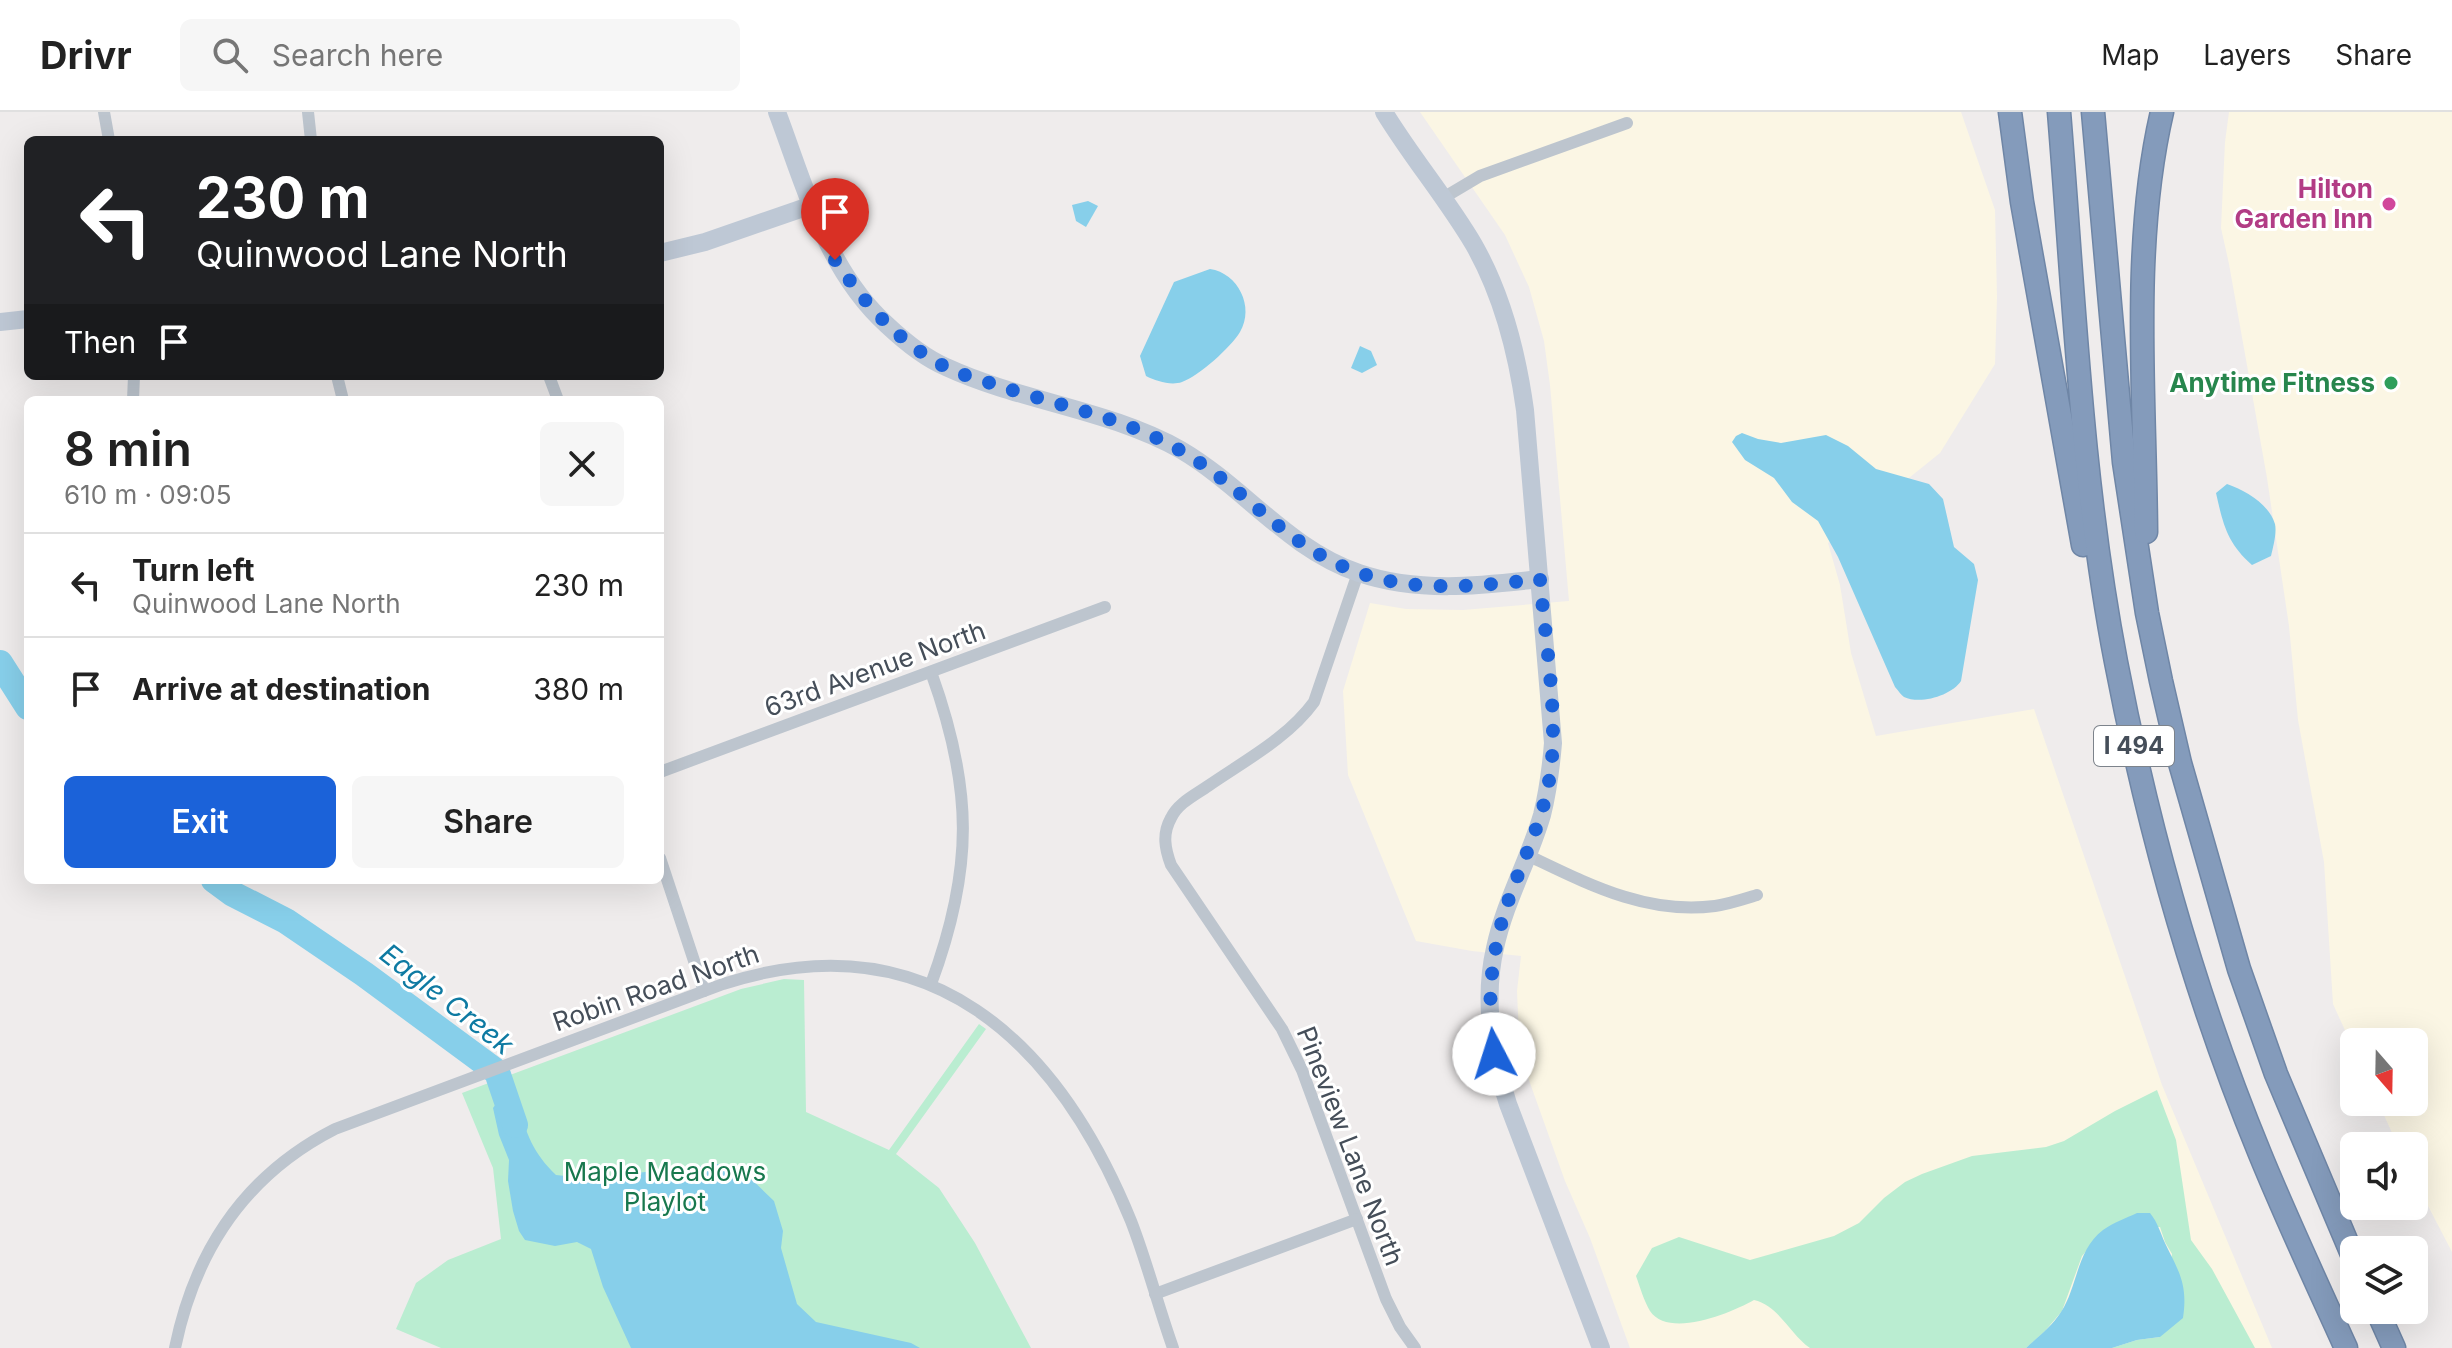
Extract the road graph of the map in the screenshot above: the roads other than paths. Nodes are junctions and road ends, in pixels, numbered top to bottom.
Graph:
1 (104, 112) edge
2 (308, 112) edge
3 (777, 112) edge
4 (1384, 112) edge
5 (1995, 112) edge
6 (2010, 112) edge
7 (2059, 112) edge
8 (2093, 112) edge
9 (2162, 112) edge
10 (1627, 123) dead end
11 (108, 136) edge
12 (311, 136) edge
13 (1443, 198) junction
14 (2022, 202) junction
15 (812, 205) junction
16 (664, 252) edge
17 (24, 319) edge
18 (0, 322) edge
19 (1358, 573) junction
20 (1540, 579) junction
21 (1105, 607) dead end
22 (2147, 613) junction
23 (931, 672) junction
24 (664, 771) edge
25 (2148, 806) junction
26 (1527, 855) junction
27 (664, 870) edge
28 (1757, 895) dead end
29 (931, 984) junction
30 (704, 991) junction
31 (1357, 1219) junction
32 (2344, 1236) edge
33 (1155, 1294) junction
34 (2383, 1324) edge
35 (175, 1348) edge
36 (1173, 1348) edge
37 (1415, 1348) edge
38 (1601, 1348) edge
39 (2346, 1348) edge
40 (2394, 1348) edge

1 - 11 street
2 - 12 street
3 - 15 street
4 - 13 street
5 - 14 highway
6 - 14 highway
7 - 25 highway, I 494
8 - 22 highway, I 494
9 - 22 highway
10 - 13 street
13 - 20 street
14 - 25 highway
15 - 16 street
15 - 19 street
17 - 18 street
19 - 20 street
19 - 31 street, Pineview Lane North
20 - 26 street
21 - 23 street, 63rd Avenue North
22 - 32 highway, I 494
23 - 24 street, 63rd Avenue North
23 - 29 street
25 - 39 highway, I 494
26 - 28 street
26 - 38 street
27 - 30 street
29 - 30 street, Robin Road North
29 - 33 street, Robin Road North
30 - 35 street, Robin Road North
31 - 33 street
31 - 37 street, Pineview Lane North
33 - 36 street, Robin Road North
34 - 40 highway

